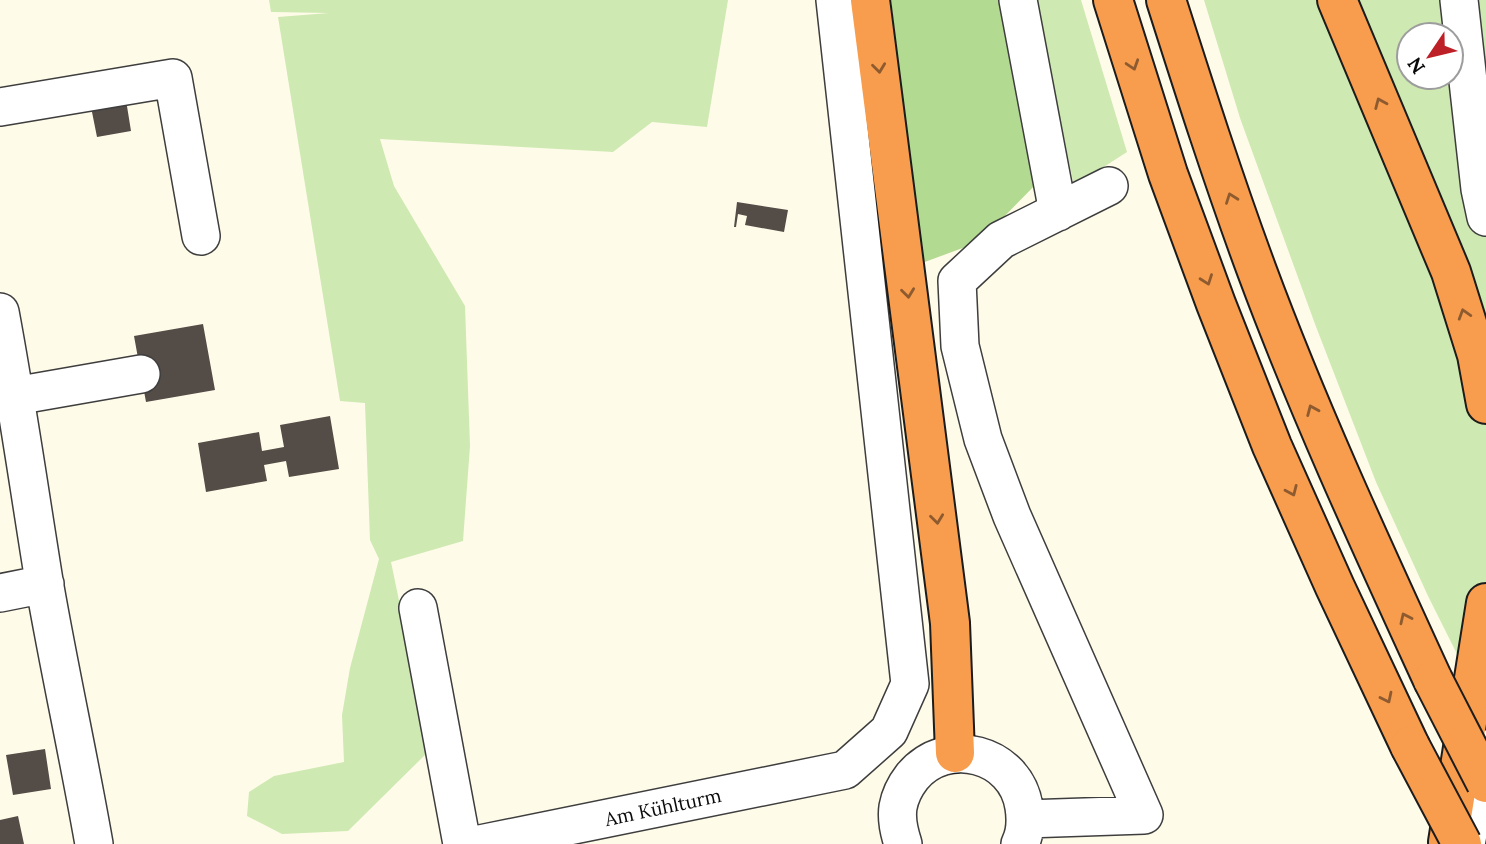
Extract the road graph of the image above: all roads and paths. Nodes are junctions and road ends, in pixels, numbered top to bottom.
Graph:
1 (835, 0) edge
2 (870, 0) edge
3 (1018, 0) edge
4 (1113, 0) edge
5 (1166, 0) edge
6 (1337, 0) edge
7 (1459, 0) edge
8 (0, 107) edge
9 (1109, 186) dead end
10 (1058, 212) junction
11 (1486, 217) edge
12 (201, 236) dead end
13 (0, 312) edge
14 (141, 374) dead end
15 (15, 396) junction
16 (1486, 404) edge
17 (45, 584) junction
18 (0, 593) edge
19 (1486, 603) edge
20 (418, 608) dead end
21 (1486, 743) edge
22 (955, 753) junction
23 (1486, 783) edge
24 (1023, 831) edge
25 (94, 844) edge
26 (461, 844) edge
27 (480, 844) edge
28 (903, 844) edge
29 (1448, 844) edge
30 (1464, 844) edge

1 - 27 street, Am Kühlturm
2 -> 22 highway
3 - 10 street
4 -> 30 highway, bridge
23 -> 5 highway, bridge
16 -> 6 highway
7 - 11 street
8 - 12 street
9 - 10 street
10 - 24 street
13 - 15 street
14 - 15 street
15 - 17 street
17 - 18 street
17 - 25 street
19 - 29 highway
20 - 26 street
21 - 30 street
22 - 24 street
22 - 28 street

